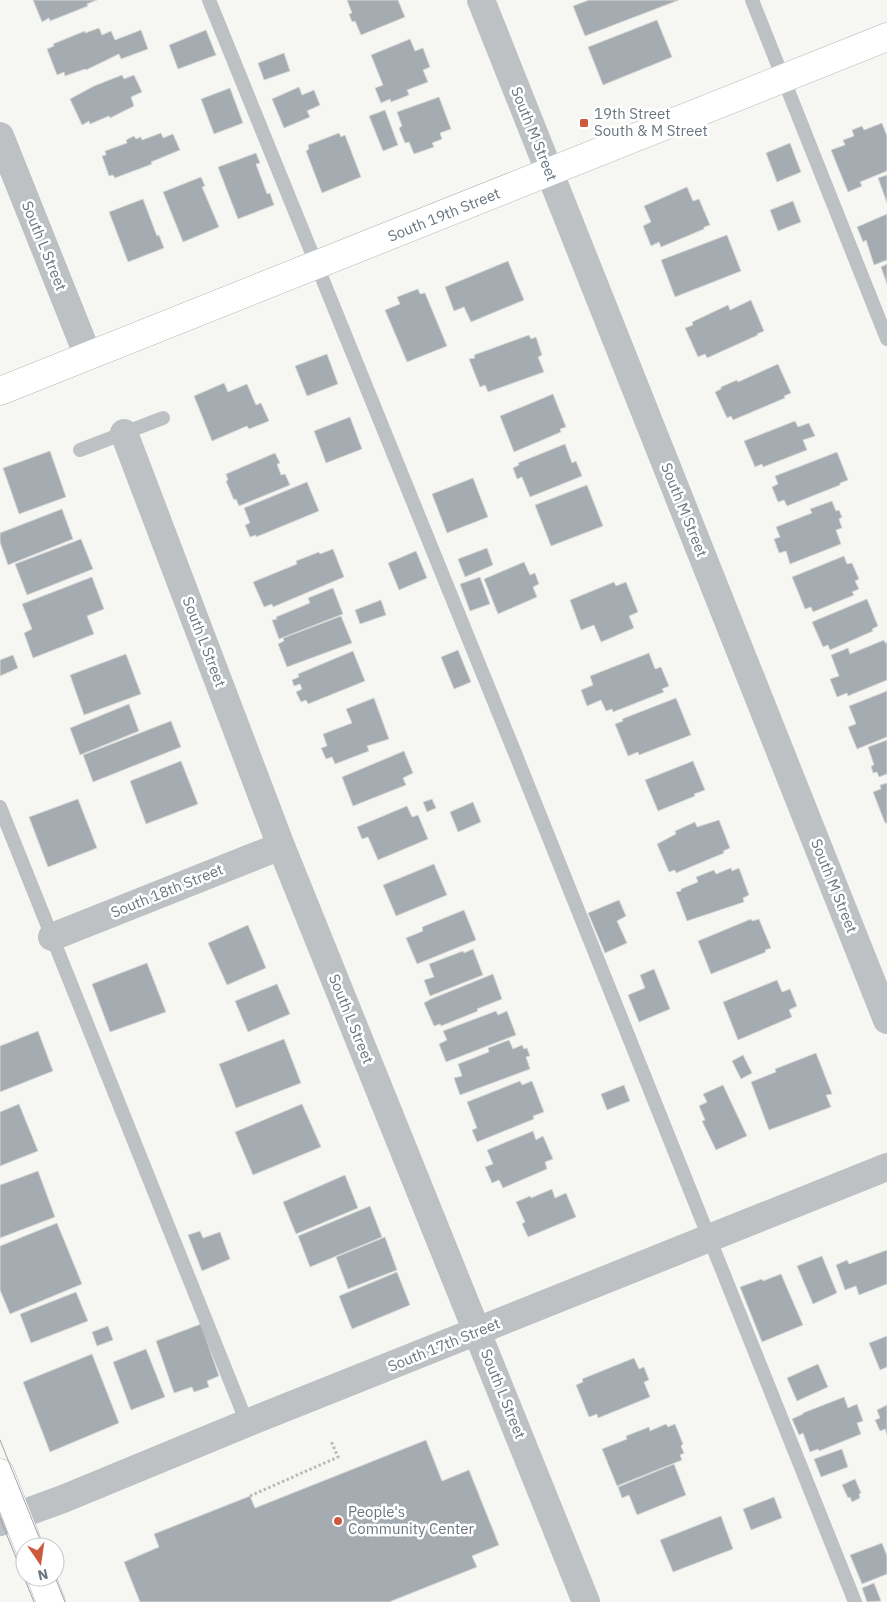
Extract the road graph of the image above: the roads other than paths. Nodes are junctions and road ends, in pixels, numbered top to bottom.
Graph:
1 (210, 0) edge
2 (481, 0) edge
3 (752, 0) edge
4 (887, 37) edge
5 (783, 79) junction
6 (0, 136) edge
7 (550, 173) junction
8 (316, 266) junction
9 (887, 339) edge
10 (88, 356) junction
11 (0, 391) edge
12 (163, 418) dead end
13 (124, 433) junction
14 (80, 450) dead end
15 (0, 807) edge
16 (281, 846) junction
17 (52, 937) junction
18 (887, 1020) edge
19 (887, 1167) edge
20 (709, 1238) junction
21 (478, 1331) junction
22 (247, 1423) junction
23 (0, 1473) edge
24 (8, 1519) edge
25 (22, 1537) edge
26 (45, 1587) edge
27 (51, 1602) edge
28 (586, 1602) edge
29 (855, 1602) edge

1 - 8 lane
2 - 7 street, South M Street
3 - 5 lane
4 - 5 main road, South 19th Street
5 - 7 main road, South 19th Street
5 - 9 lane
6 - 10 street, South L Street
7 - 8 main road, South 19th Street
7 - 18 street, South M Street
8 - 10 main road, South 19th Street
8 - 20 lane
10 - 11 main road, South 19th Street
12 - 13 lane
13 - 14 lane
13 - 16 street, South L Street
15 - 17 lane
16 - 17 street, South 18th Street
16 - 21 street, South L Street
17 - 22 lane
19 - 20 street, South 17th Street
20 - 21 street, South 17th Street
20 - 29 lane
21 - 22 street, South 17th Street
21 - 28 street, South L Street
22 - 24 street, South 17th Street
23 - 24 main road
24 - 25 main road
26 - 27 main road

